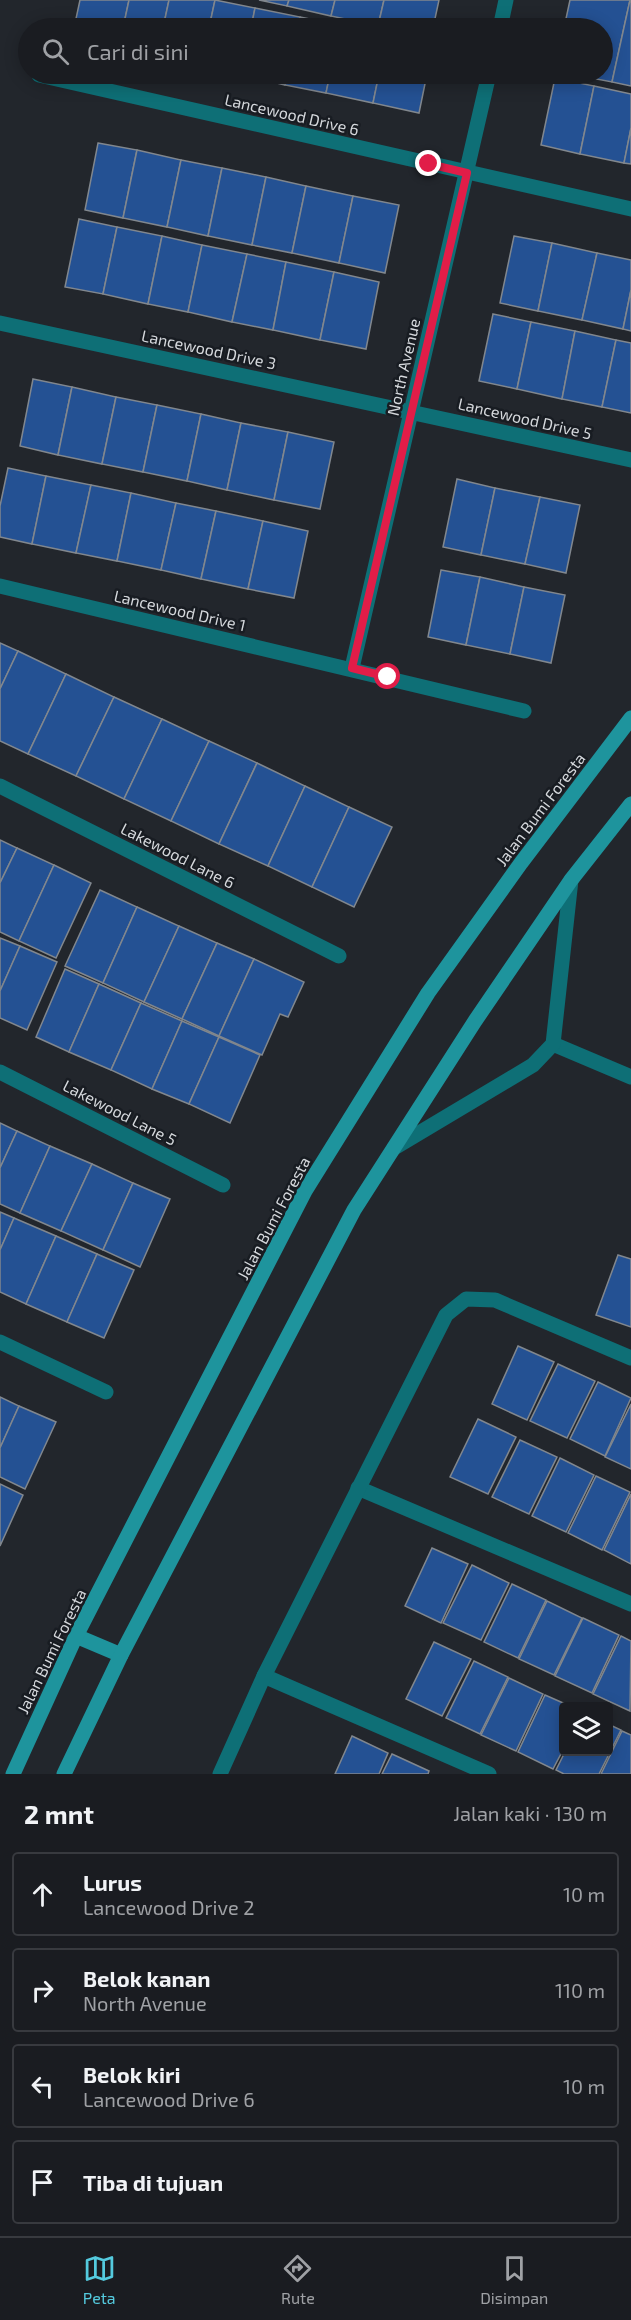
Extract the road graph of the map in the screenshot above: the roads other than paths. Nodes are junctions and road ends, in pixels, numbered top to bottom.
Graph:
1 (506, 0) edge
2 (502, 18) edge
3 (78, 84) edge
4 (487, 84) edge
5 (467, 173) junction
6 (631, 209) edge
7 (0, 322) edge
8 (411, 411) junction
9 (631, 460) edge
10 (0, 586) edge
11 (352, 668) junction
12 (524, 711) dead end
13 (631, 718) edge
14 (0, 786) edge
15 (631, 804) edge
16 (571, 880) junction
17 (339, 956) dead end
18 (553, 1044) junction
19 (0, 1072) edge
20 (631, 1077) edge
21 (394, 1148) junction
22 (223, 1185) dead end
23 (0, 1342) edge
24 (631, 1358) edge
25 (106, 1392) dead end
26 (358, 1488) junction
27 (631, 1605) edge
28 (76, 1636) junction
29 (121, 1655) junction
30 (264, 1676) junction
31 (12, 1774) edge
32 (64, 1774) edge
33 (220, 1774) edge
34 (489, 1774) edge

1 - 2 street
3 - 5 street, Lancewood Drive 6
4 - 5 street, North Avenue
5 - 6 street, Lancewood Drive 6
5 - 8 street, North Avenue
7 - 8 street, Lancewood Drive 3
8 - 9 street, Lancewood Drive 5
8 - 11 street, North Avenue
10 - 11 street, Lancewood Drive 1
11 - 12 street, Lancewood Drive 1
13 - 28 main road, Jalan Bumi Foresta
14 - 17 street, Lakewood Lane 6
15 - 16 main road
16 - 18 street
16 - 21 main road
18 - 20 street
18 - 21 street
19 - 22 street, Lakewood Lane 5
21 - 29 main road
23 - 25 street
24 - 26 street
26 - 27 street
26 - 30 street
28 - 29 main road
28 - 31 main road, Jalan Bumi Foresta
29 - 32 main road
30 - 33 street
30 - 34 street

